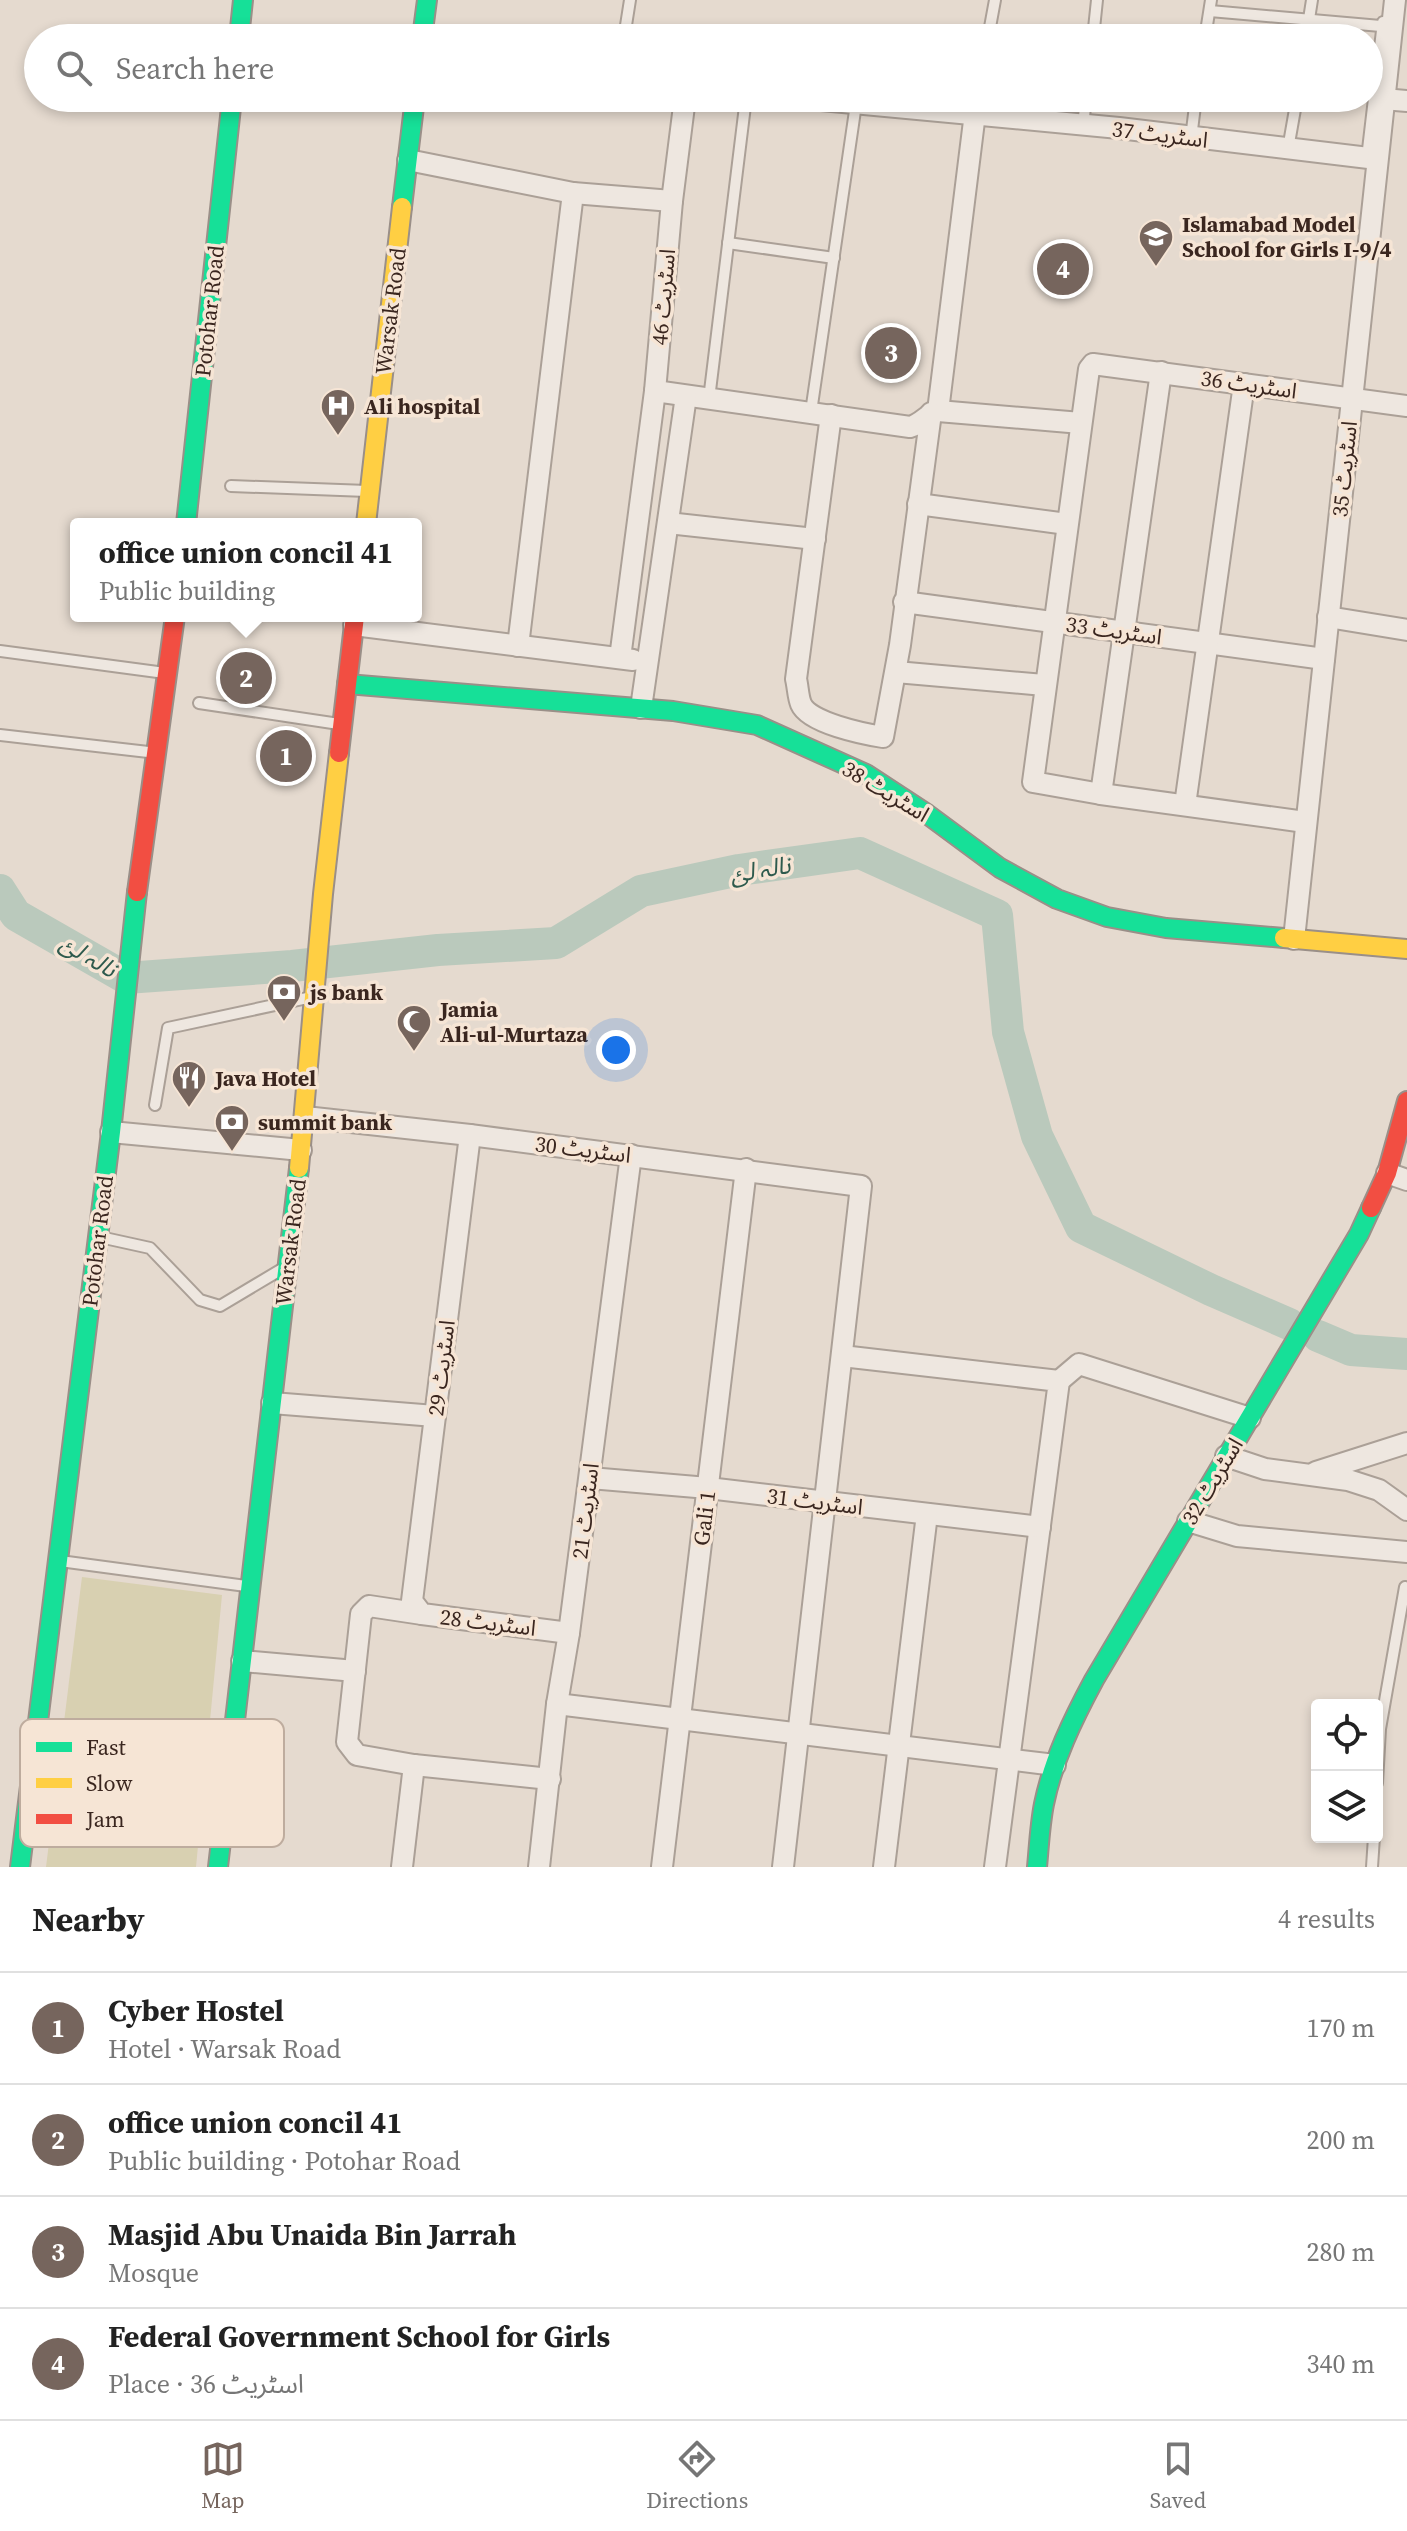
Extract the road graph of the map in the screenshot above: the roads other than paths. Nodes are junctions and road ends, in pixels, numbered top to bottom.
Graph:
1 (243, 0) edge
2 (427, 0) edge
3 (630, 0) edge
4 (995, 0) edge
5 (1097, 0) edge
6 (1312, 0) edge
7 (1386, 0) edge
8 (1395, 0) edge
9 (1210, 5) edge
10 (1309, 19) junction
11 (240, 24) edge
12 (424, 24) edge
13 (626, 24) edge
14 (991, 24) edge
15 (1094, 24) edge
16 (1308, 24) edge
17 (1358, 24) edge
18 (1383, 27) edge
19 (1387, 27) junction
20 (1383, 62) edge
21 (1383, 99) joint
22 (1407, 101) edge
23 (230, 112) edge
24 (413, 112) edge
25 (683, 112) edge
26 (744, 112) edge
27 (855, 112) edge
28 (975, 112) edge
29 (1008, 112) edge
30 (1084, 112) edge
31 (1194, 112) edge
32 (1295, 112) edge
33 (1377, 112) edge
34 (1381, 112) edge
35 (1083, 126) junction
36 (1191, 138) junction
37 (1288, 149) junction
38 (1372, 159) junction
39 (408, 160) junction
40 (573, 193) junction
41 (672, 201) junction
42 (728, 243) junction
43 (834, 258) junction
44 (1161, 372) junction
45 (1244, 384) junction
46 (655, 391) junction
47 (686, 396) junction
48 (1351, 398) junction
49 (709, 399) junction
50 (1407, 406) edge
51 (934, 412) junction
52 (821, 413) junction
53 (1081, 423) junction
54 (231, 486) dead end
55 (369, 491) junction
56 (918, 504) junction
57 (187, 518) edge
58 (367, 518) edge
59 (668, 523) junction
60 (1067, 524) junction
61 (815, 539) junction
62 (904, 602) junction
63 (1328, 617) junction
64 (174, 622) edge
65 (354, 622) edge
66 (367, 622) edge
67 (1053, 622) junction
68 (1407, 630) edge
69 (1124, 631) junction
70 (1208, 643) junction
71 (518, 646) junction
72 (0, 651) edge
73 (620, 658) junction
74 (1324, 659) junction
75 (648, 663) junction
76 (896, 672) junction
77 (169, 673) junction
78 (347, 684) junction
79 (1044, 685) junction
80 (199, 703) dead end
81 (641, 708) junction
82 (342, 725) junction
83 (0, 735) edge
84 (158, 753) junction
85 (1101, 794) junction
86 (1185, 805) junction
87 (1305, 822) junction
88 (1294, 939) junction
89 (1407, 949) edge
90 (314, 990) junction
91 (1407, 1101) edge
92 (155, 1105) dead end
93 (305, 1117) junction
94 (111, 1132) junction
95 (470, 1135) junction
96 (301, 1150) junction
97 (631, 1155) junction
98 (746, 1169) junction
99 (1397, 1176) edge
100 (98, 1237) junction
101 (288, 1266) junction
102 (842, 1356) junction
103 (1059, 1381) junction
104 (272, 1403) junction
105 (435, 1416) junction
106 (1250, 1418) junction
107 (1407, 1443) edge
108 (1226, 1456) junction
109 (1308, 1474) junction
110 (590, 1478) junction
111 (708, 1488) junction
112 (824, 1503) junction
113 (1407, 1510) edge
114 (927, 1514) junction
115 (1188, 1521) junction
116 (1040, 1527) junction
117 (1407, 1552) edge
118 (58, 1561) junction
119 (250, 1587) junction
120 (1405, 1587) dead end
121 (417, 1608) junction
122 (569, 1633) junction
123 (242, 1661) junction
124 (355, 1671) junction
125 (557, 1704) junction
126 (680, 1718) junction
127 (38, 1719) edge
128 (235, 1719) edge
129 (798, 1732) junction
130 (901, 1745) junction
131 (1009, 1759) junction
132 (414, 1765) junction
133 (1055, 1765) junction
134 (1378, 1771) edge
135 (550, 1779) junction
136 (1374, 1843) edge
137 (22, 1847) edge
138 (220, 1847) edge
139 (20, 1867) edge
140 (218, 1867) edge
141 (402, 1867) edge
142 (539, 1867) edge
143 (662, 1867) edge
144 (783, 1867) edge
145 (884, 1867) edge
146 (995, 1867) edge
147 (1037, 1867) edge
148 (1372, 1867) edge

1 - 11 street
2 - 12 street
3 - 13 lane
4 - 14 lane
5 - 15 lane
6 - 10 lane
7 - 19 lane
8 - 19 street, اسٹریٹ 35
9 - 10 lane
10 - 16 lane
10 - 17 lane
18 - 19 lane
19 - 20 lane
19 - 21 street, اسٹریٹ 35
21 - 22 street
23 - 57 street, Potohar Road
24 - 39 street, Warsak Road
25 - 41 street, اسٹریٹ 46
26 - 42 lane
27 - 43 lane
28 - 51 street
29 - 35 street, اسٹریٹ 37
30 - 35 lane
31 - 36 lane
32 - 37 lane
33 - 38 lane
34 - 38 street, اسٹریٹ 35
35 - 36 street, اسٹریٹ 37
36 - 37 street, اسٹریٹ 37
37 - 38 street, اسٹریٹ 37
38 - 48 street, اسٹریٹ 35
39 - 40 street
39 - 55 street, Warsak Road
40 - 41 street
40 - 71 street
41 - 46 street, اسٹریٹ 46
42 - 43 lane
42 - 49 lane
43 - 52 lane
44 - 45 street, اسٹریٹ 36
44 - 53 street, اسٹریٹ 36
44 - 69 street
45 - 48 street, اسٹریٹ 36
45 - 70 street
46 - 47 street
46 - 73 street, اسٹریٹ 46
47 - 49 street
47 - 59 street
48 - 50 street, اسٹریٹ 36
48 - 63 street, اسٹریٹ 35
49 - 52 street
51 - 52 street
51 - 53 street
51 - 56 street
52 - 61 street
53 - 60 street
54 - 55 lane
55 - 58 street, Warsak Road
56 - 60 street
56 - 62 street
59 - 61 street
59 - 75 street
60 - 67 street
61 - 76 street
62 - 67 street, اسٹریٹ 33
62 - 76 street
63 - 68 street
63 - 74 street, اسٹریٹ 35
64 - 77 street, Potohar Road
65 - 78 street, Warsak Road
66 - 71 street
67 - 69 street, اسٹریٹ 33
67 - 79 street
69 - 70 street, اسٹریٹ 33
69 - 85 street
70 - 74 street, اسٹریٹ 33
70 - 86 street
71 - 73 street
72 - 77 lane
73 - 75 street
74 - 87 street, اسٹریٹ 35
75 - 81 street
76 - 79 street
77 - 84 street, Potohar Road
78 - 81 street, اسٹریٹ 38
78 - 82 street, Warsak Road
79 - 85 street
80 - 82 lane
81 - 88 street, اسٹریٹ 38
82 - 90 street, Warsak Road
83 - 84 lane
84 - 94 street, Potohar Road
85 - 86 street
86 - 87 street
87 - 88 street, اسٹریٹ 35
88 - 89 street, اسٹریٹ 38
90 - 92 lane
90 - 93 street, Warsak Road
91 - 99 street, اسٹریٹ 32
93 - 95 street, اسٹریٹ 30
93 - 96 street, Warsak Road
94 - 96 street
94 - 100 street, Potohar Road
95 - 97 street, اسٹریٹ 30
95 - 105 street, اسٹریٹ 29
96 - 101 street, Warsak Road
97 - 98 street, اسٹریٹ 30
97 - 110 street, اسٹریٹ 21
98 - 102 street, اسٹریٹ 30
98 - 111 street, Gali 1
99 - 106 street, اسٹریٹ 32
100 - 101 lane
100 - 118 street, Potohar Road
101 - 104 street, Warsak Road
102 - 103 street
102 - 112 street
103 - 106 street
103 - 116 street
104 - 105 street
104 - 119 street, Warsak Road
105 - 121 street, اسٹریٹ 29
106 - 108 street, اسٹریٹ 32
107 - 109 street
108 - 109 street
108 - 115 street, اسٹریٹ 32
109 - 113 street
110 - 111 street, اسٹریٹ 31
110 - 122 street, اسٹریٹ 21
111 - 112 street, اسٹریٹ 31
111 - 126 street, Gali 1
112 - 114 street, اسٹریٹ 31
112 - 129 street
114 - 116 street, اسٹریٹ 31
114 - 130 street
115 - 117 street
115 - 133 street, اسٹریٹ 32
116 - 131 street
118 - 119 lane
118 - 127 street, Potohar Road
119 - 123 street, Warsak Road
120 - 134 lane
121 - 122 street, اسٹریٹ 28
121 - 124 street, اسٹریٹ 28
122 - 125 street, اسٹریٹ 21
123 - 124 street
123 - 128 street, Warsak Road
124 - 132 street
125 - 126 street
125 - 135 street, اسٹریٹ 21
126 - 129 street
126 - 143 street, Gali 1
129 - 130 street
129 - 144 street
130 - 131 street
130 - 145 street
131 - 133 street
131 - 146 street
132 - 135 street
132 - 141 street
133 - 147 street, اسٹریٹ 32
135 - 142 street, اسٹریٹ 21
136 - 148 lane
137 - 139 street, Potohar Road
138 - 140 street, Warsak Road

